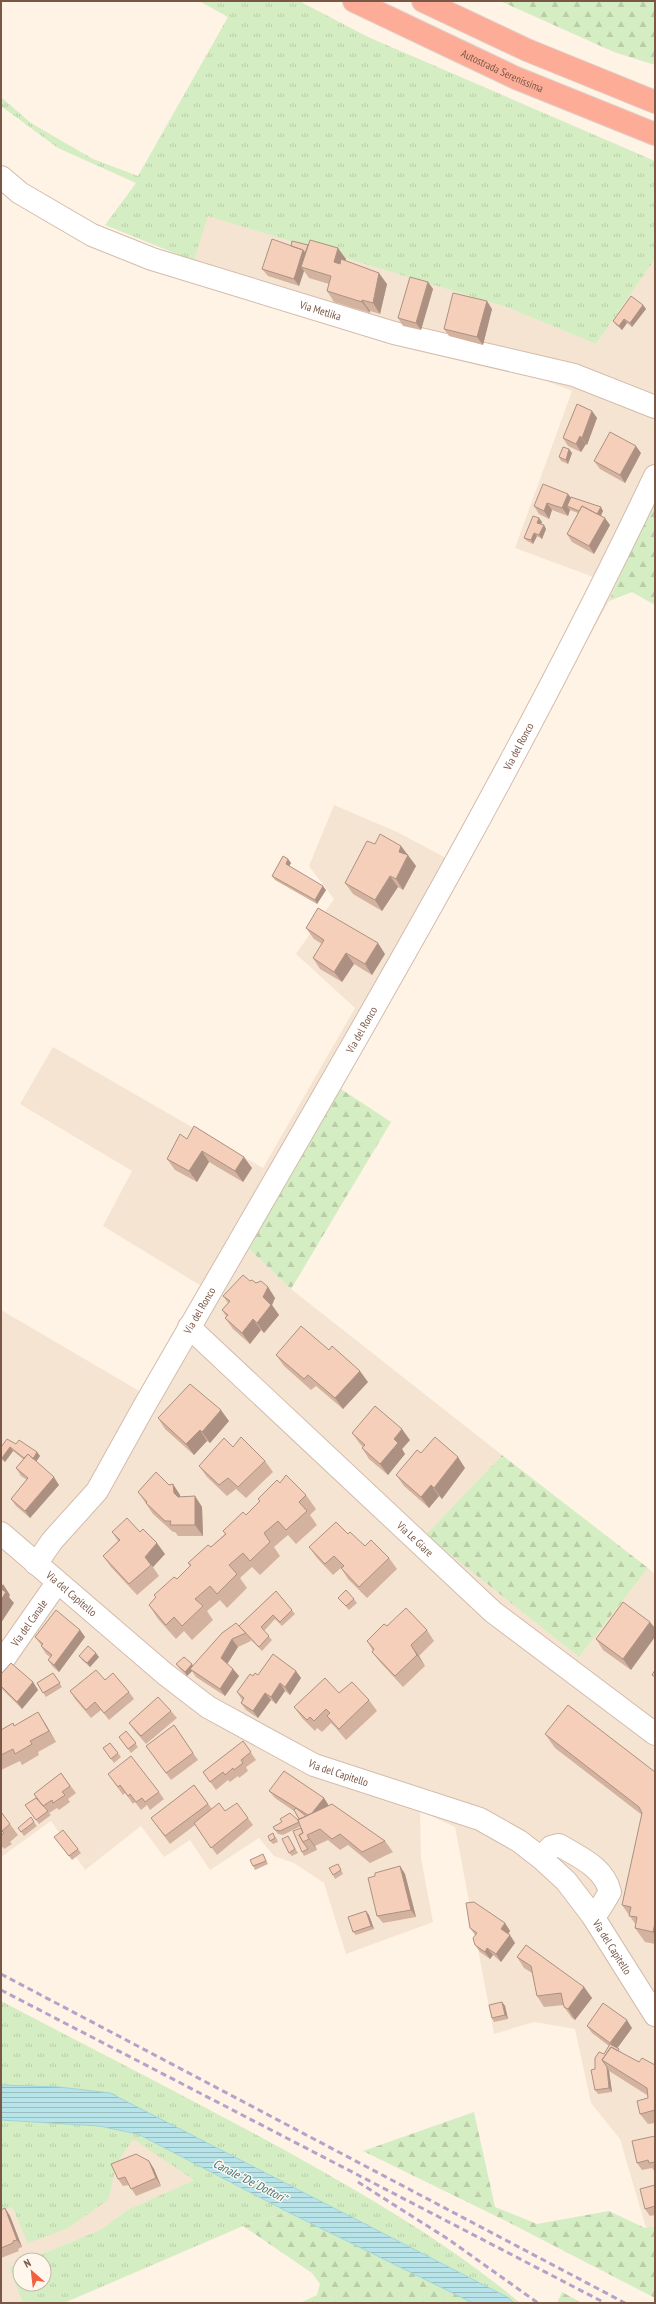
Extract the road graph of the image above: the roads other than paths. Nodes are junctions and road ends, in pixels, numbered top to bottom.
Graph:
1 (354, 1) edge
2 (423, 1) edge
3 (655, 102) edge
4 (655, 134) edge
5 (1, 177) edge
6 (655, 407) edge
7 (655, 476) edge
8 (189, 1327) junction
9 (1, 1533) edge
10 (36, 1564) junction
11 (57, 1583) junction
12 (1, 1663) edge
13 (655, 1734) edge
14 (541, 1858) junction
15 (592, 1914) junction
16 (655, 2015) edge

1 - 4 highway, Autostrada Serenissima
2 - 3 highway
5 - 6 street, Via Metlika
7 - 8 street, Via del Ronco
8 - 10 street, Via del Ronco
8 - 13 street, Via Le Giare
9 - 10 street, Via del Capitello
10 - 11 street, Via del Capitello
11 - 12 street, Via del Canale
11 - 14 street, Via del Capitello
14 - 15 street, Via del Capitello
14 - 15 street
15 - 16 street, Via del Capitello

